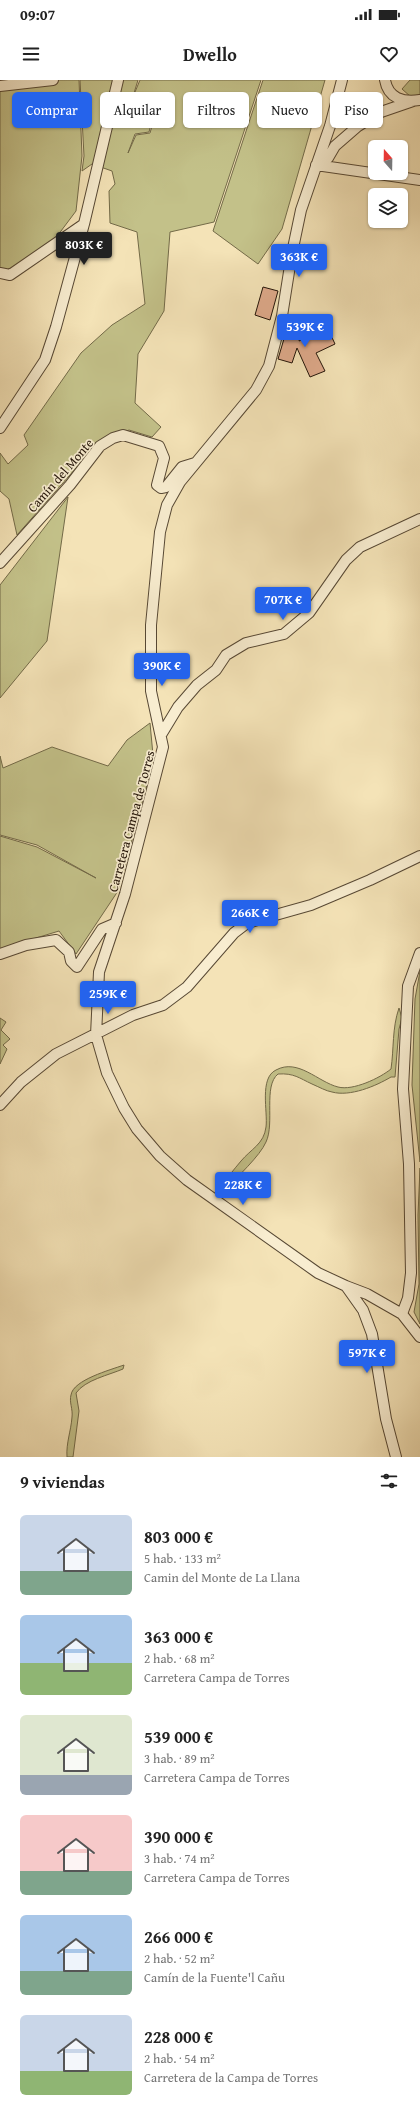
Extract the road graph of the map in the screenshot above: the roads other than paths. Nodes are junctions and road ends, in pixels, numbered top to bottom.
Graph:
1 (53, 80) edge
2 (118, 80) edge
3 (342, 80) edge
4 (385, 80) edge
5 (0, 86) edge
6 (416, 100) edge
7 (316, 166) junction
8 (420, 180) edge
9 (84, 224) junction
10 (0, 273) edge
11 (0, 428) edge
12 (195, 463) junction
13 (420, 519) edge
14 (0, 563) edge
15 (161, 735) junction
16 (420, 856) edge
17 (116, 923) junction
18 (420, 953) edge
19 (0, 954) edge
20 (96, 1035) junction
21 (0, 1105) edge
22 (346, 1286) junction
23 (402, 1314) junction
24 (420, 1337) edge
25 (396, 1457) edge

1 - 5 street
2 - 9 street
3 - 7 street, Carretera Campa de Torres
4 - 6 street
6 - 7 street
7 - 8 street
7 - 12 street, Carretera Campa de Torres
9 - 10 street
9 - 11 street
12 - 14 street, Camín del Monte
12 - 15 street, Carretera Campa de Torres
13 - 15 street
15 - 17 street, Carretera Campa de Torres
16 - 20 street
17 - 19 street
17 - 20 street, Carretera Campa de Torres
18 - 23 street
20 - 21 street
20 - 22 street, Carretera Campa de Torres
22 - 23 street, Carretera Campa de Torres
22 - 25 street
23 - 24 street

